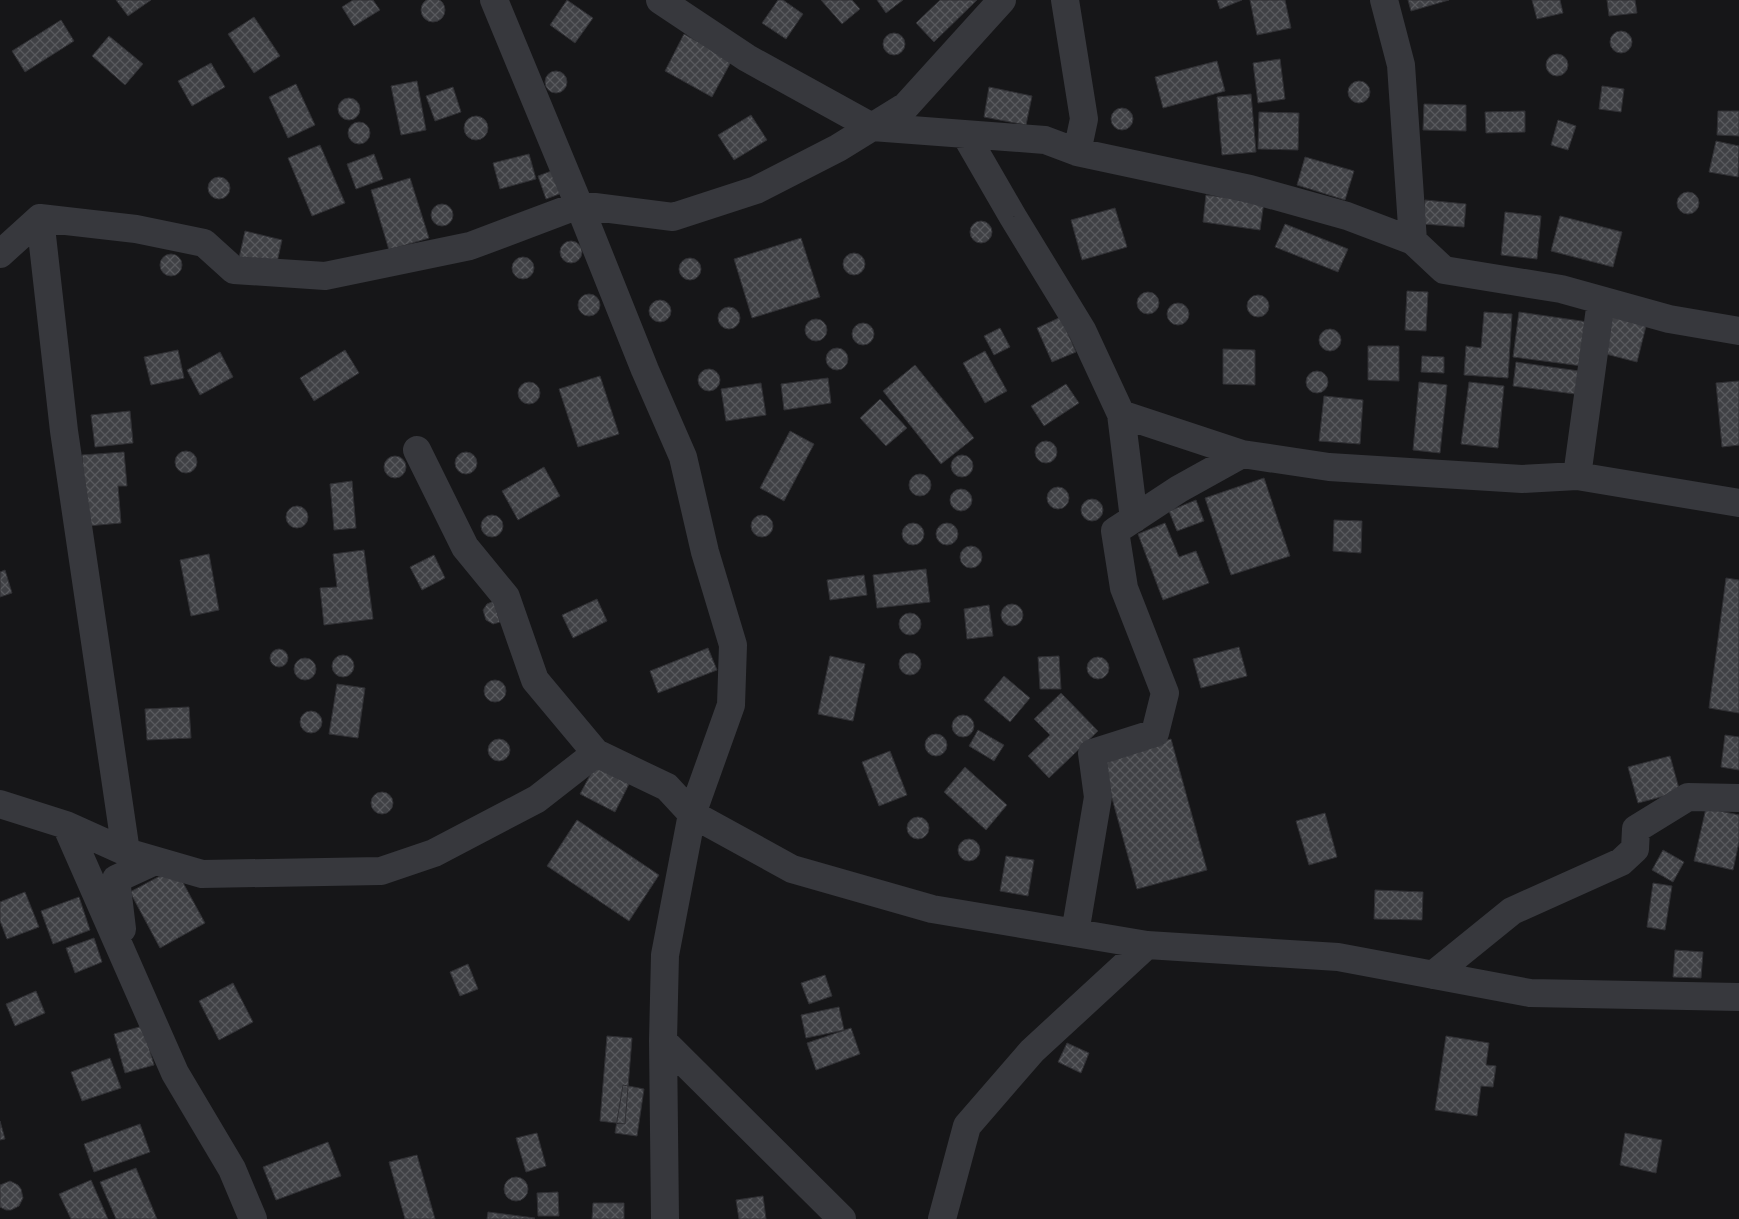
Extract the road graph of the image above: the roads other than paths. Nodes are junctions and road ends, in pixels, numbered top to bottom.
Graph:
1 (494, 0) edge
2 (660, 0) edge
3 (1002, 0) edge
4 (1065, 0) edge
5 (1384, 0) edge
6 (872, 127) junction
7 (965, 134) junction
8 (1077, 152) junction
9 (579, 205) junction
10 (40, 218) junction
11 (1413, 241) junction
12 (0, 254) edge
13 (1601, 301) junction
14 (1739, 331) edge
15 (1121, 414) junction
16 (417, 450) dead end
17 (1242, 454) junction
18 (1577, 476) junction
19 (1739, 503) edge
20 (1134, 519) junction
21 (596, 753) junction
22 (1739, 798) edge
23 (0, 804) edge
24 (692, 814) junction
25 (66, 825) junction
26 (126, 852) junction
27 (155, 861) junction
28 (1075, 932) junction
29 (1147, 945) junction
30 (126, 958) junction
31 (1433, 975) junction
32 (1739, 997) edge
33 (663, 1040) junction
34 (253, 1219) edge
35 (665, 1219) edge
36 (842, 1219) edge
37 (942, 1219) edge

1 - 9 street
2 - 6 street
3 - 6 street
4 - 8 street
5 - 11 street
6 - 7 street
6 - 9 street
7 - 8 street
7 - 15 street
8 - 11 street
9 - 10 street
9 - 24 street
10 - 12 street
10 - 26 street
11 - 13 street
13 - 14 street
13 - 18 street
15 - 17 street
15 - 20 street
16 - 21 street
17 - 18 street
17 - 20 street
18 - 19 street
20 - 28 street
21 - 24 street
21 - 27 street
22 - 31 street
23 - 25 street
24 - 28 street
24 - 33 street
25 - 26 street
25 - 30 street
26 - 27 street
27 - 30 street
28 - 29 street
29 - 31 street
29 - 37 street
30 - 34 street
31 - 32 street
33 - 35 street
33 - 36 street

